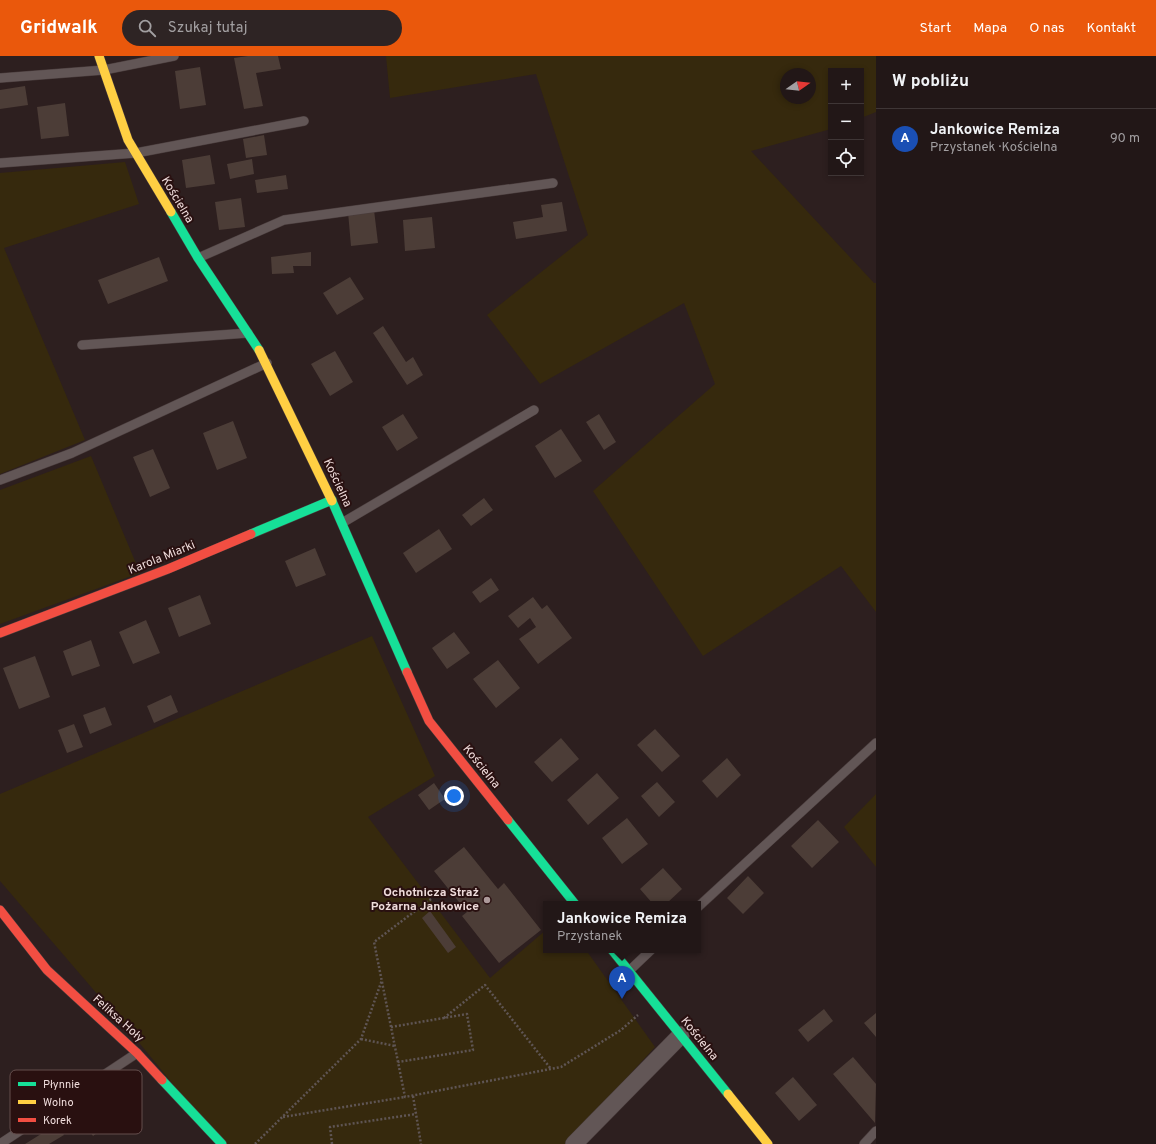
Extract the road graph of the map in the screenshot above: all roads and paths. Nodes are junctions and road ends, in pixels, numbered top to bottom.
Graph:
1 (99, 56) edge
2 (174, 56) edge
3 (104, 70) junction
4 (0, 78) edge
5 (304, 121) dead end
6 (136, 154) junction
7 (0, 163) edge
8 (553, 183) dead end
9 (198, 258) junction
10 (249, 332) junction
11 (82, 345) dead end
12 (267, 362) junction
13 (534, 410) dead end
14 (0, 480) edge
15 (332, 500) junction
16 (342, 523) junction
17 (0, 632) edge
18 (876, 743) edge
19 (431, 899) dead end
20 (573, 901) edge
21 (701, 904) edge
22 (0, 910) edge
23 (614, 953) edge
24 (648, 953) edge
25 (628, 971) junction
26 (382, 980) junction
27 (640, 1013) dead end
28 (444, 1018) junction
29 (391, 1027) junction
30 (681, 1035) junction
31 (361, 1039) junction
32 (395, 1046) junction
33 (138, 1053) junction
34 (398, 1062) junction
35 (551, 1069) junction
36 (112, 1070) edge
37 (413, 1096) junction
38 (405, 1097) junction
39 (416, 1114) junction
40 (282, 1118) junction
41 (876, 1131) edge
42 (15, 1134) edge
43 (0, 1144) edge
44 (222, 1144) edge
45 (255, 1144) edge
46 (332, 1144) edge
47 (421, 1144) edge
48 (574, 1144) edge
49 (768, 1144) edge
50 (864, 1144) edge

1 - 3 street, Kościelna
2 - 3 lane
3 - 4 lane
3 - 6 street, Kościelna
5 - 6 lane
6 - 7 lane
6 - 9 street, Kościelna
8 - 9 lane
9 - 10 street, Kościelna
10 - 11 lane
10 - 12 street, Kościelna
12 - 14 lane
12 - 15 street, Kościelna
13 - 16 lane
15 - 16 street, Kościelna
15 - 17 street, Karola Miarki
16 - 20 street, Kościelna
18 - 21 lane
19 - 26 path
22 - 33 street, Feliksa Hoły
23 - 25 street, Kościelna
24 - 25 lane
25 - 30 street, Kościelna
26 - 29 path
26 - 31 path
27 - 35 path
28 - 29 path
28 - 34 path
28 - 35 path
29 - 32 path
30 - 48 street
30 - 49 street, Kościelna
31 - 32 path
31 - 40 path
32 - 34 path
33 - 36 lane
33 - 44 street, Feliksa Hoły
34 - 38 path
35 - 37 path
37 - 38 path
37 - 39 path
38 - 40 path
39 - 46 path
39 - 47 path
40 - 45 path
41 - 50 lane
42 - 43 lane

